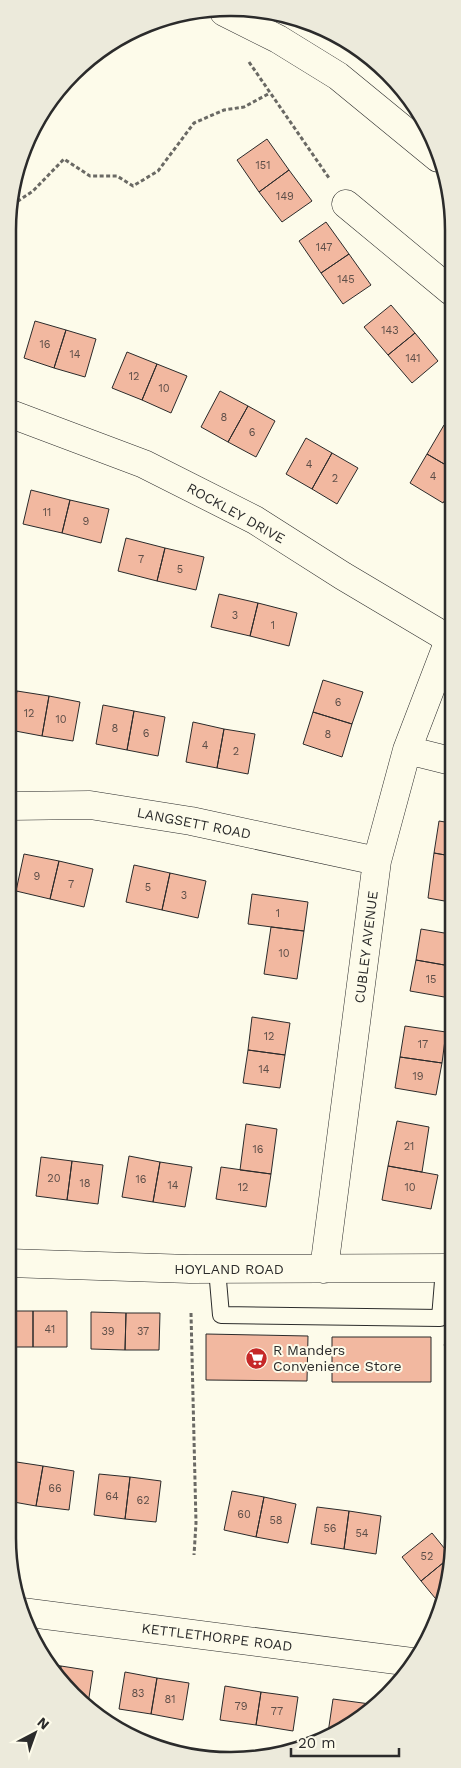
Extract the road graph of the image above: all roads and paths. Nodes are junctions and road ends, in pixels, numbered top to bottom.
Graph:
1 (232, 16) edge
2 (248, 60) dead end
3 (270, 93) junction
4 (428, 150) edge
5 (18, 201) edge
6 (346, 204) joint
7 (445, 285) edge
8 (16, 416) edge
9 (445, 634) edge
10 (445, 650) edge
11 (407, 750) junction
12 (445, 760) edge
13 (16, 806) edge
14 (377, 861) junction
15 (16, 1264) edge
16 (445, 1268) edge
17 (204, 1269) junction
18 (324, 1269) junction
19 (445, 1282) edge
20 (194, 1555) dead end
21 (31, 1613) edge
22 (406, 1661) edge

1 - 4 street
2 - 3 path
3 - 5 path
3 - 6 path
6 - 7 street
8 - 9 street, ROCKLEY DRIVE
10 - 11 street, CUBLEY AVENUE
11 - 12 street
11 - 14 street, CUBLEY AVENUE
13 - 14 street, LANGSETT ROAD
14 - 18 street, CUBLEY AVENUE
15 - 17 street, HOYLAND ROAD
16 - 18 street, HOYLAND ROAD
17 - 18 street, HOYLAND ROAD
17 - 19 lane
17 - 20 path
21 - 22 street, KETTLETHORPE ROAD

